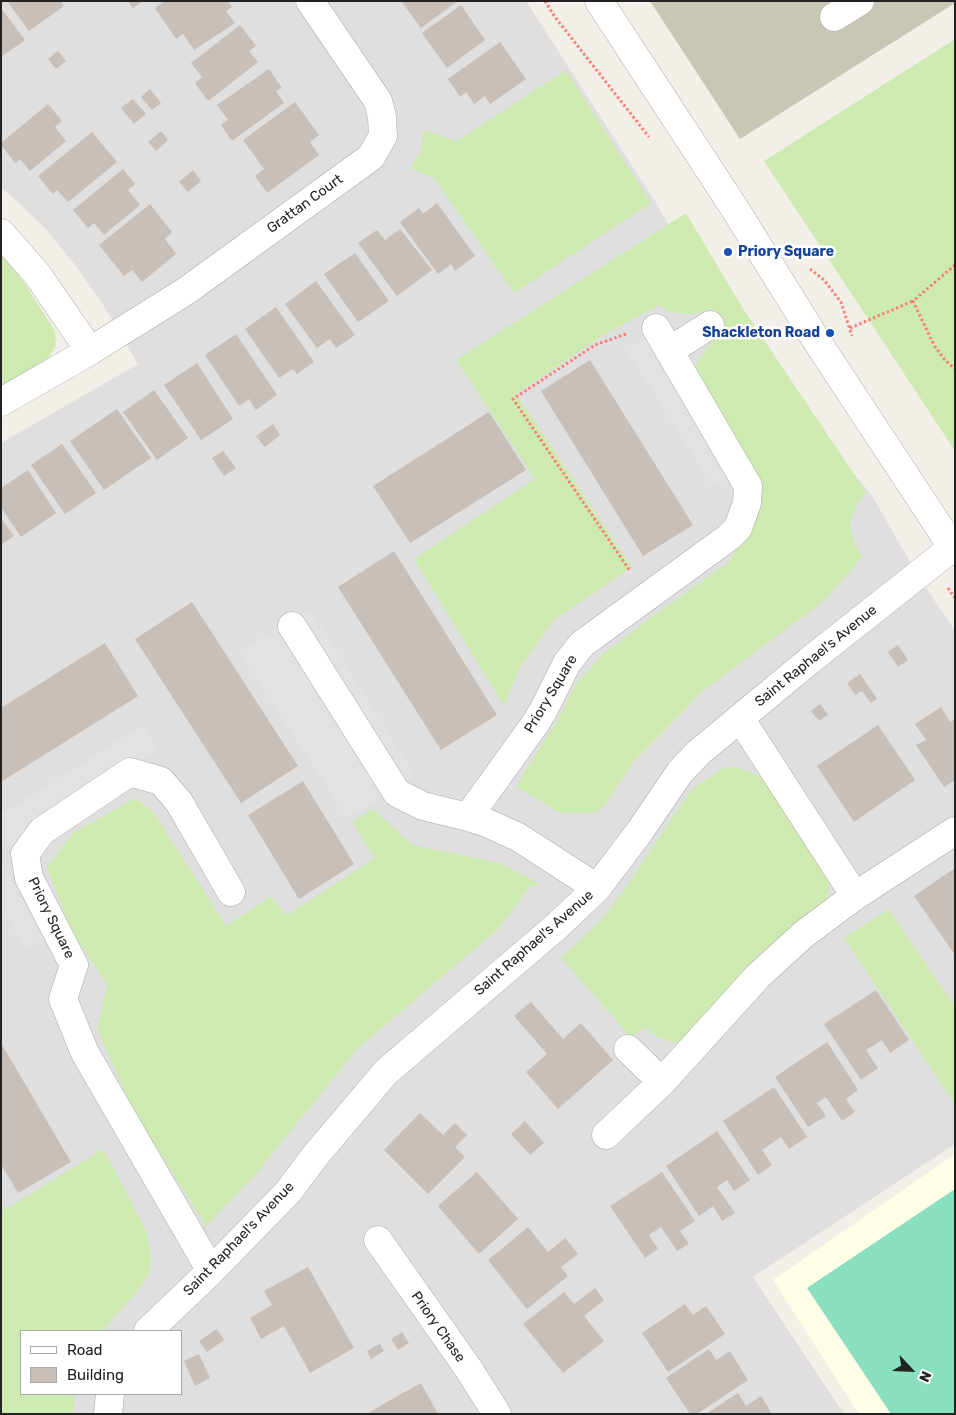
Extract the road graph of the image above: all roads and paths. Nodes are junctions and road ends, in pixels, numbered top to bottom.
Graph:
1 (310, 1) edge
2 (599, 1) edge
3 (860, 1) edge
4 (834, 17) dead end
5 (1, 233) edge
6 (955, 265) edge
7 (914, 300) junction
8 (710, 325) dead end
9 (850, 328) dead end
10 (662, 339) junction
11 (90, 351) junction
12 (955, 369) edge
13 (1, 402) edge
14 (954, 549) edge
15 (646, 597) junction
16 (292, 626) dead end
17 (740, 718) junction
18 (468, 817) junction
19 (955, 831) edge
20 (597, 888) junction
21 (232, 892) dead end
22 (855, 896) junction
23 (628, 1050) dead end
24 (662, 1082) junction
25 (606, 1135) dead end
26 (378, 1240) dead end
27 (211, 1271) junction
28 (149, 1330) edge
29 (110, 1395) edge
30 (108, 1414) edge
31 (497, 1414) edge

1 - 11 street, Grattan Court
2 - 14 street
3 - 4 street
5 - 11 street
6 - 7 path
7 - 9 path
7 - 12 path
8 - 10 street
10 - 15 street, Priory Square
10 - 15 path
11 - 13 street, Grattan Court
14 - 17 street, Saint Raphael's Avenue
15 - 18 street, Priory Square
16 - 18 street
17 - 20 street, Saint Raphael's Avenue
17 - 22 street
18 - 20 street
19 - 22 street
20 - 27 street, Saint Raphael's Avenue
21 - 27 street, Priory Square
22 - 24 street
23 - 24 street
24 - 25 street
26 - 31 street, Priory Chase
27 - 28 street, Saint Raphael's Avenue
29 - 30 street

